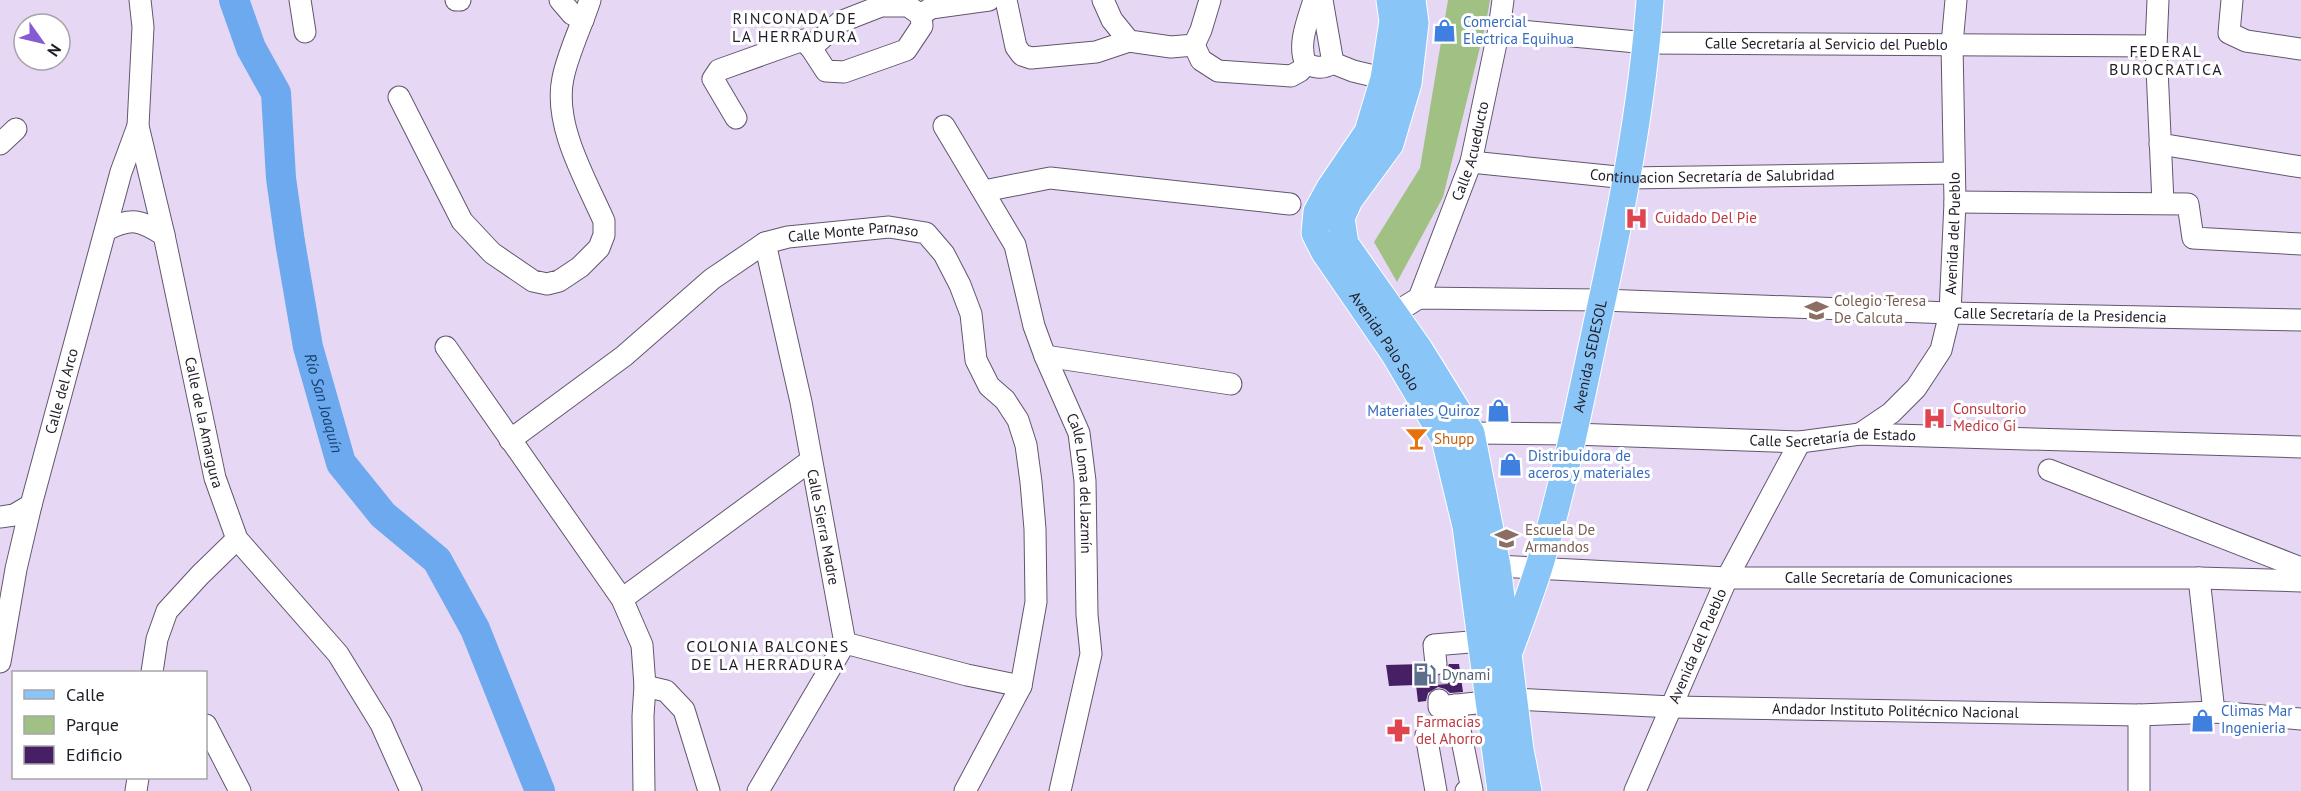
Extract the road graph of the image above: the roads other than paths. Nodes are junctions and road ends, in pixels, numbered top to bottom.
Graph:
1 (140, 0) edge
2 (300, 0) edge
3 (560, 0) edge
4 (989, 0) edge
5 (1006, 0) edge
6 (1103, 0) edge
7 (1210, 0) edge
8 (1314, 0) edge
9 (1322, 0) edge
10 (1390, 0) edge
11 (1412, 0) edge
12 (1503, 0) edge
13 (1650, 0) edge
14 (1956, 0) edge
15 (2158, 0) edge
16 (2232, 0) edge
17 (587, 10) edge
18 (921, 15) junction
19 (1499, 29) junction
20 (305, 32) dead end
21 (1129, 40) junction
22 (1647, 43) junction
23 (1952, 44) junction
24 (1194, 45) junction
25 (2156, 46) junction
26 (811, 48) junction
27 (2301, 49) edge
28 (1334, 63) junction
29 (1306, 64) junction
30 (1396, 81) junction
31 (399, 97) dead end
32 (736, 118) dead end
33 (138, 126) junction
34 (944, 126) dead end
35 (16, 129) dead end
36 (0, 144) edge
37 (2160, 144) junction
38 (1471, 162) junction
39 (2301, 167) edge
40 (1954, 173) junction
41 (1627, 178) junction
42 (984, 191) junction
43 (1954, 202) junction
44 (2163, 203) junction
45 (1290, 204) dead end
46 (106, 230) junction
47 (164, 235) junction
48 (765, 243) junction
49 (2301, 244) edge
50 (1419, 298) junction
51 (1602, 300) junction
52 (1950, 313) junction
53 (1393, 314) junction
54 (2301, 320) edge
55 (446, 346) dead end
56 (1045, 356) junction
57 (1231, 384) dead end
58 (1471, 433) junction
59 (1573, 434) junction
60 (1860, 434) junction
61 (510, 440) junction
62 (1800, 442) junction
63 (2301, 447) edge
64 (810, 461) junction
65 (2049, 470) dead end
66 (31, 505) junction
67 (0, 517) edge
68 (237, 539) junction
69 (8, 563) edge
70 (1497, 566) junction
71 (1539, 567) junction
72 (2301, 568) edge
73 (1727, 578) junction
74 (2199, 578) junction
75 (2301, 581) edge
76 (622, 599) junction
77 (1482, 641) junction
78 (845, 643) junction
79 (1508, 658) junction
80 (0, 662) edge
81 (1436, 664) tunnel mouth
82 (152, 671) edge
83 (645, 686) junction
84 (1021, 686) junction
85 (1501, 700) junction
86 (1672, 707) junction
87 (2214, 711) junction
88 (2139, 715) junction
89 (2301, 718) edge
90 (207, 727) edge
91 (1460, 729) junction
92 (240, 791) edge
93 (411, 791) edge
94 (644, 791) edge
95 (709, 791) edge
96 (758, 791) edge
97 (965, 791) edge
98 (1060, 791) edge
99 (1436, 791) edge
100 (1470, 791) edge
101 (1501, 791) edge
102 (1528, 791) edge
103 (1635, 791) edge
104 (2139, 791) edge

1 - 33 street, Calle de la Amargura
2 - 20 street
3 - 17 street
4 - 18 street
5 - 21 street
6 - 21 street
7 - 24 street
8 - 29 street
9 - 28 street
10 - 30 main road, Avenida Palo Solo
11 - 30 main road, Avenida Palo Solo
12 - 19 street, Calle Acueducto
13 - 22 main road, Avenida SEDESOL
14 - 23 street, Avenida del Pueblo
15 - 25 street
16 - 27 street
17 - 31 street
18 - 26 street
18 - 26 street
19 - 22 street, Calle Secretaría al Servicio del Pueblo
19 - 38 street, Calle Acueducto
21 - 24 street
22 - 23 street, Calle Secretaría al Servicio del Pueblo
22 - 41 main road, Avenida SEDESOL
23 - 25 street, Calle Secretaría al Servicio del Pueblo
23 - 40 street, Avenida del Pueblo
24 - 29 street
25 - 37 street
26 - 32 street
28 - 29 street
28 - 30 street
30 - 53 main road, Avenida Palo Solo
30 - 77 main road, Avenida Palo Solo
33 - 46 street, Calle del Arco
33 - 47 street, Calle de la Amargura
34 - 42 street, Calle Loma del Jazmín
35 - 36 street
37 - 39 street
37 - 44 street
38 - 41 street, Continuacion Secretaría de Salubridad
38 - 50 street, Calle Acueducto
40 - 41 street, Continuacion Secretaría de Salubridad
40 - 43 street, Avenida del Pueblo
41 - 51 main road, Avenida SEDESOL
42 - 45 street
42 - 56 street, Calle Loma del Jazmín
43 - 44 street
43 - 52 street, Avenida del Pueblo
44 - 49 street
46 - 47 street
46 - 66 street, Calle del Arco
47 - 68 street, Calle de la Amargura
48 - 61 street, Calle Monte Parnaso
48 - 64 street, Calle Sierra Madre
48 - 84 street, Calle Monte Parnaso
50 - 51 street, Calle Secretaría de la Presidencia
50 - 53 street
51 - 52 street, Calle Secretaría de la Presidencia
51 - 59 main road, Avenida SEDESOL
52 - 54 street, Calle Secretaría de la Presidencia
52 - 60 street, Avenida del Pueblo
53 - 58 main road, Avenida Palo Solo
55 - 61 street
56 - 57 street
56 - 98 street, Calle Loma del Jazmín
58 - 59 street, Calle Secretaría de Estado
58 - 70 main road, Avenida Palo Solo
59 - 62 street, Calle Secretaría de Estado
59 - 71 main road, Avenida SEDESOL
60 - 62 street, Calle Secretaría de Estado
60 - 63 street, Calle Secretaría de Estado
61 - 76 street
62 - 73 street, Avenida del Pueblo
64 - 76 street
64 - 78 street, Calle Sierra Madre
65 - 72 street
66 - 67 street
66 - 69 street, Calle del Arco
68 - 82 street
68 - 93 street, Calle de la Amargura
69 - 80 street, Calle del Arco
70 - 71 street, Calle Secretaría de Comunicaciones
70 - 79 main road, Avenida Palo Solo
71 - 73 street, Calle Secretaría de Comunicaciones
71 - 79 main road, Avenida SEDESOL
73 - 74 street, Calle Secretaría de Comunicaciones
73 - 86 street, Avenida del Pueblo
74 - 75 street, Calle Secretaría de Comunicaciones
74 - 87 street
76 - 83 street
77 - 81 street
77 - 85 main road, Avenida Palo Solo
78 - 84 street
78 - 96 street
79 - 85 main road, Avenida Palo Solo
83 - 94 street
83 - 95 street
84 - 97 street, Calle Monte Parnaso
85 - 86 street, Andador Instituto Politécnico Nacional
85 - 91 street, Andador Instituto Politécnico Nacional
85 - 101 main road
85 - 102 main road
86 - 88 street, Andador Instituto Politécnico Nacional
86 - 103 street, Avenida del Pueblo
87 - 88 street, Andador Instituto Politécnico Nacional
87 - 89 street, Andador Instituto Politécnico Nacional
88 - 104 street
90 - 92 street
91 - 99 street
91 - 100 street

